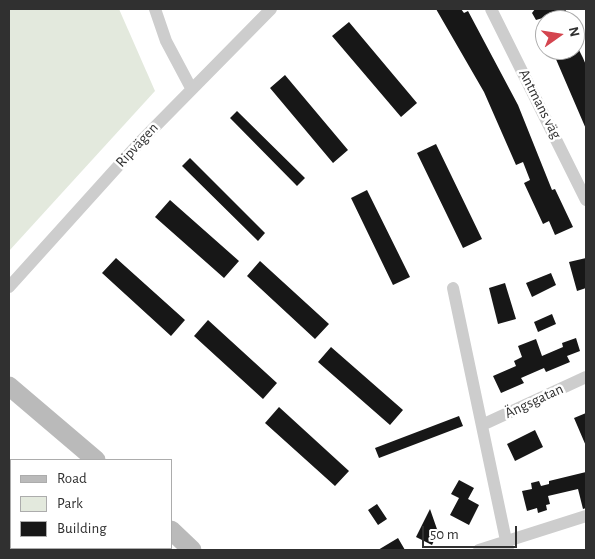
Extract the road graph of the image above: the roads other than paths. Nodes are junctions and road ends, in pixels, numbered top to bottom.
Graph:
1 (155, 9) edge
2 (271, 9) edge
3 (491, 9) edge
4 (191, 88) junction
5 (586, 200) edge
6 (9, 287) edge
7 (453, 288) dead end
8 (586, 377) edge
9 (9, 386) edge
10 (482, 425) junction
11 (95, 459) edge
12 (586, 516) edge
13 (172, 531) edge
14 (507, 545) edge
15 (192, 550) edge
16 (479, 550) edge

1 - 4 street
2 - 4 street, Ripvägen
3 - 5 street, Antmans väg
4 - 6 street, Ripvägen
7 - 10 street
8 - 10 street, Ängsgatan
9 - 11 street
10 - 14 street
12 - 14 street
13 - 15 street
14 - 16 street

